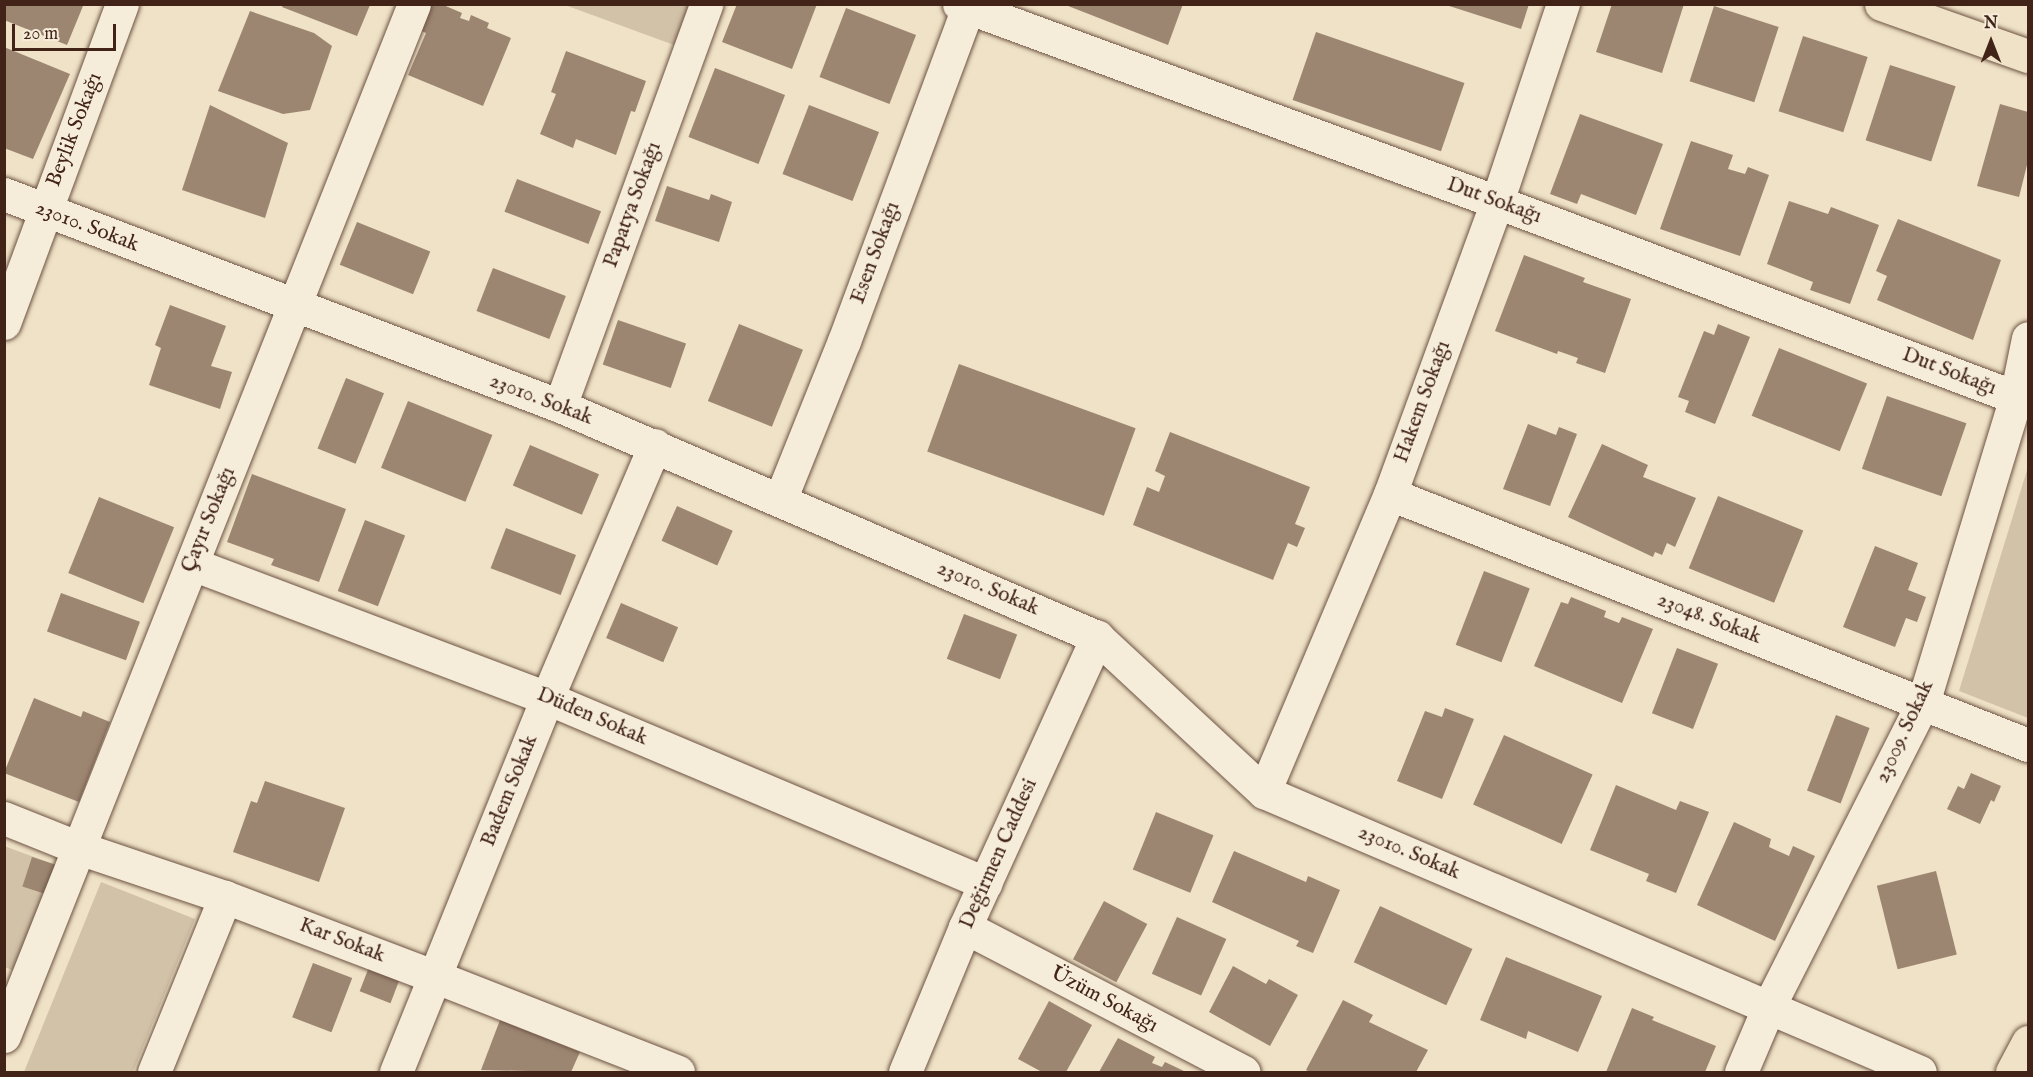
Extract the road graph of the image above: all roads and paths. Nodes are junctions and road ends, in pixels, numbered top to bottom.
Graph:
1 (122, 4) edge
2 (414, 4) edge
3 (706, 4) edge
4 (1563, 4) edge
5 (1881, 4) edge
6 (965, 6) edge
7 (2028, 56) edge
8 (4, 194) edge
9 (1497, 202) junction
10 (45, 210) junction
11 (294, 307) junction
12 (4, 323) edge
13 (2028, 338) edge
14 (2022, 400) edge
15 (561, 406) junction
16 (655, 445) junction
17 (1389, 494) junction
18 (780, 500) junction
19 (192, 564) junction
20 (1097, 637) junction
21 (547, 698) junction
22 (1923, 703) junction
23 (2028, 745) edge
24 (1264, 792) junction
25 (4, 818) edge
26 (80, 848) junction
27 (986, 883) junction
28 (225, 897) junction
29 (965, 927) junction
30 (436, 977) junction
31 (13, 991) edge
32 (1769, 1006) junction
33 (4, 1036) edge
34 (2028, 1042) edge
35 (154, 1072) edge
36 (396, 1072) edge
37 (678, 1072) edge
38 (905, 1072) edge
39 (1243, 1072) edge
40 (1741, 1072) edge
41 (1920, 1072) edge
42 (2012, 1072) edge

1 - 10 street, Beylik Sokağı
2 - 11 street, Çayır Sokağı
3 - 15 street, Papatya Sokağı
4 - 9 street, Hakem Sokağı
5 - 7 main road
6 - 9 street, Dut Sokağı
6 - 18 street, Esen Sokağı
8 - 10 street, 23010. Sokak
9 - 14 street, Dut Sokağı
9 - 17 street, Hakem Sokağı
10 - 11 street, 23010. Sokak
10 - 12 street, Beylik Sokağı
11 - 15 street, 23010. Sokak
11 - 19 street, Çayır Sokağı
13 - 14 street, 23009. Sokak
14 - 22 street, 23009. Sokak
15 - 16 street, 23010. Sokak
16 - 18 street, 23010. Sokak
16 - 21 street, Badem Sokak
17 - 22 street, 23048. Sokak
17 - 24 street, Hakem Sokağı
18 - 20 street, 23010. Sokak
19 - 21 street, Düden Sokak
19 - 26 street, Çayır Sokağı
20 - 24 street, 23010. Sokak
20 - 27 street, Değirmen Caddesi
21 - 27 street, Düden Sokak
21 - 30 street, Badem Sokak
22 - 23 street, 23048. Sokak
22 - 32 street, 23009. Sokak
24 - 32 street, 23010. Sokak
25 - 26 street, Kar Sokak
26 - 28 street, Kar Sokak
26 - 31 street, Çayır Sokağı
27 - 29 street, Değirmen Caddesi
28 - 30 street, Kar Sokak
28 - 35 street
29 - 38 street, Değirmen Caddesi
29 - 39 street, Üzüm Sokağı
30 - 36 street, Badem Sokak
30 - 37 street, Kar Sokak
31 - 33 street, Çayır Sokağı
32 - 40 street, 23009. Sokak
32 - 41 street, 23010. Sokak
34 - 42 main road

